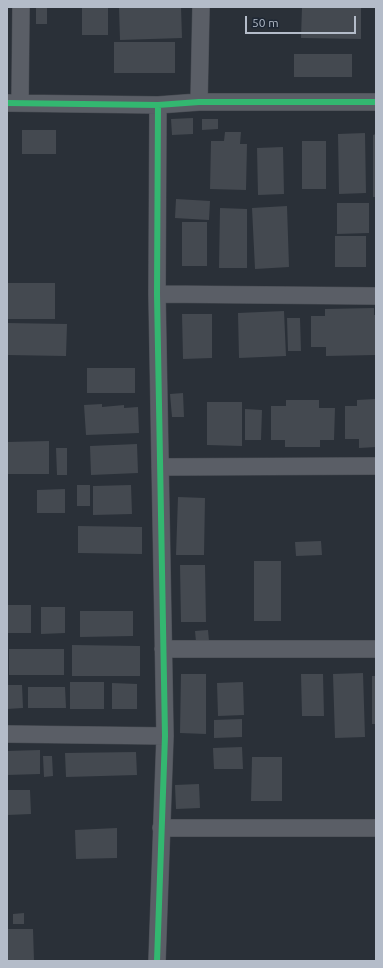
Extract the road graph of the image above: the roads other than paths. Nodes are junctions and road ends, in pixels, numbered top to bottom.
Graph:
1 (21, 7) edge
2 (200, 7) edge
3 (14, 102) edge
4 (199, 102) junction
5 (376, 102) edge
6 (158, 105) junction
7 (157, 294) junction
8 (376, 296) edge
9 (376, 466) edge
10 (160, 467) junction
11 (163, 649) junction
12 (376, 649) edge
13 (7, 734) edge
14 (165, 736) junction
15 (161, 828) junction
16 (376, 828) edge
17 (157, 961) edge

1 - 3 street
2 - 4 street
3 - 6 street
4 - 5 street
4 - 6 street
6 - 7 street
7 - 8 street
7 - 10 street
9 - 10 street
10 - 11 street
11 - 12 street
11 - 14 street
13 - 14 street
14 - 15 street
15 - 16 street
15 - 17 street

